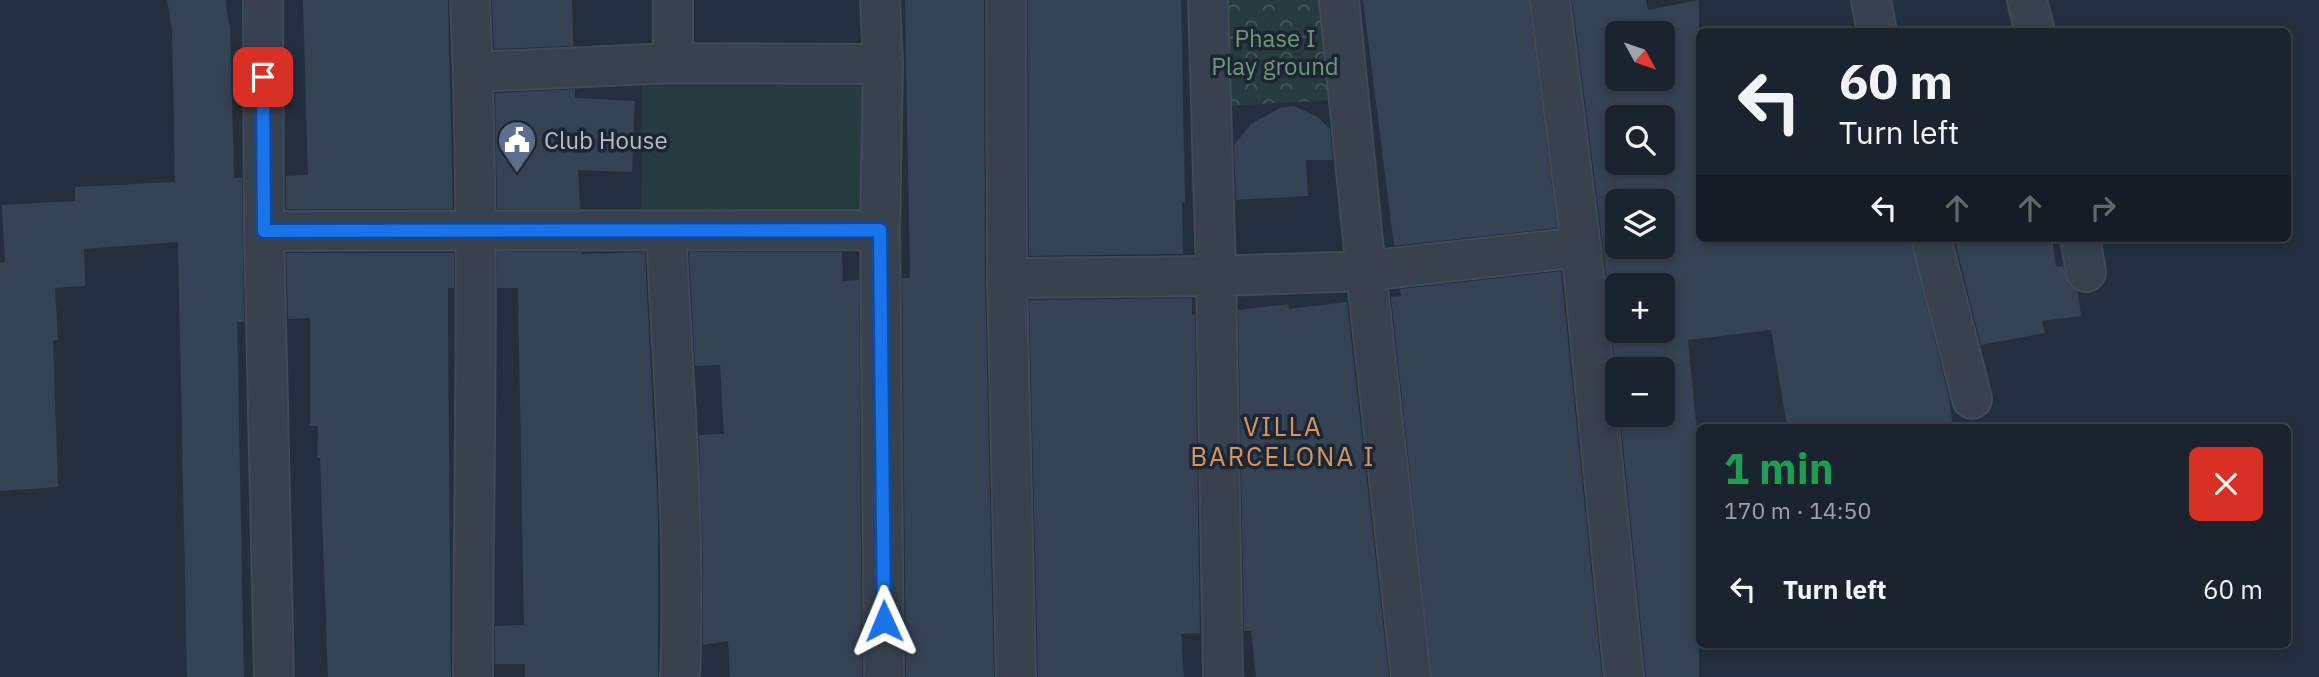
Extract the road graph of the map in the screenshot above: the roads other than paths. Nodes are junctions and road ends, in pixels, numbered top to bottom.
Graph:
1 (263, 0) edge
2 (470, 0) edge
3 (673, 0) edge
4 (880, 0) edge
5 (1006, 0) edge
6 (1208, 0) edge
7 (1339, 0) edge
8 (1550, 0) edge
9 (1871, 0) edge
10 (2027, 0) edge
11 (1876, 28) edge
12 (2034, 28) edge
13 (673, 63) junction
14 (883, 64) junction
15 (473, 72) junction
16 (474, 230) junction
17 (880, 230) junction
18 (264, 231) junction
19 (666, 231) junction
20 (1932, 242) edge
21 (1581, 247) junction
22 (1366, 271) junction
23 (1216, 276) junction
24 (1007, 278) junction
25 (1972, 399) dead end
26 (274, 677) edge
27 (473, 677) edge
28 (680, 677) edge
29 (884, 677) edge
30 (1016, 677) edge
31 (1223, 677) edge
32 (1411, 677) edge
33 (1624, 677) edge

1 - 18 street
2 - 15 street
3 - 13 street
4 - 14 street
5 - 24 street
6 - 23 street
7 - 22 street
8 - 21 street
9 - 11 street
10 - 12 street
13 - 14 street
13 - 15 street
14 - 17 street
15 - 16 street
16 - 18 street
16 - 19 street
16 - 27 street
17 - 19 street
17 - 29 street
18 - 26 street
19 - 28 street
20 - 25 street
21 - 22 street
21 - 33 street
22 - 23 street
22 - 32 street
23 - 24 street
23 - 31 street
24 - 30 street

